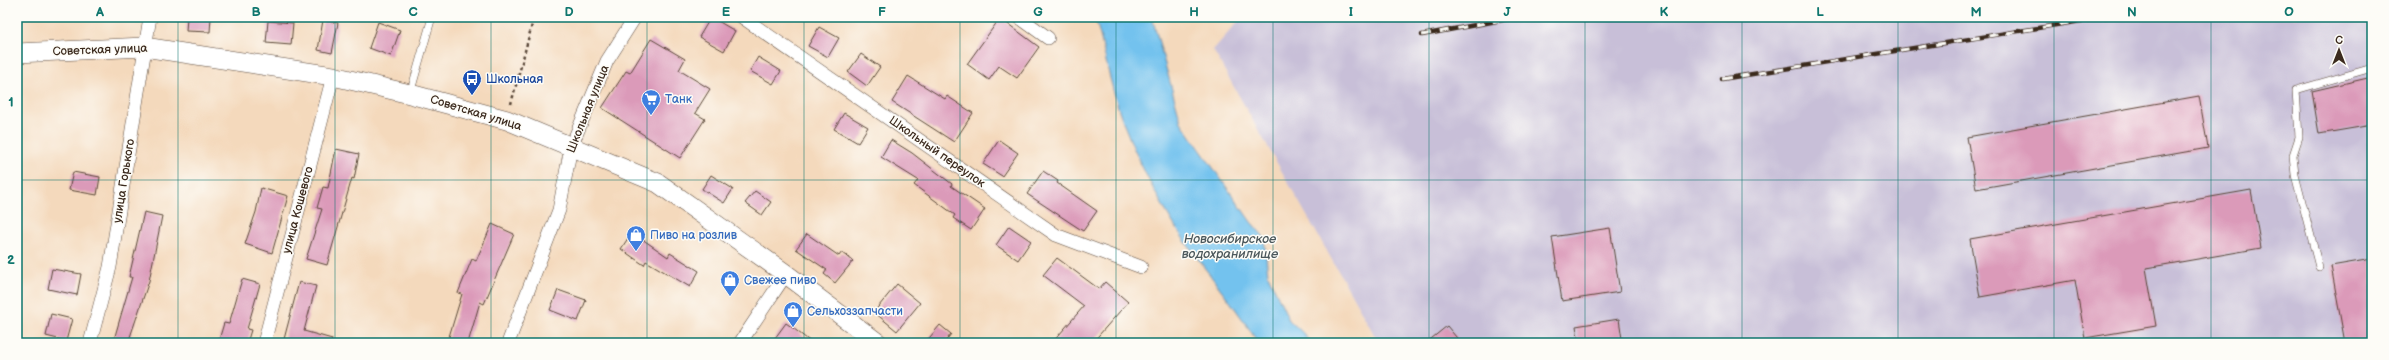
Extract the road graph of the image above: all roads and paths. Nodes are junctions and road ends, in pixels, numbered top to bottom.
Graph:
1 (150, 17) edge
2 (432, 17) edge
3 (534, 17) edge
4 (635, 17) edge
5 (742, 17) edge
6 (1019, 17) edge
7 (1048, 38) dead end
8 (144, 47) junction
9 (17, 53) edge
10 (2372, 68) edge
11 (333, 76) junction
12 (410, 94) junction
13 (507, 120) junction
14 (570, 147) junction
15 (1141, 267) dead end
16 (2319, 267) dead end
17 (786, 274) junction
18 (90, 343) edge
19 (264, 343) edge
20 (508, 343) edge
21 (740, 343) edge
22 (878, 343) edge

1 - 8 street, улица Горького
2 - 12 lane
3 - 13 path
4 - 14 street, Школьная улица
5 - 15 street, Школьный переулок
6 - 7 street
8 - 9 main road, Советская улица
8 - 11 main road, Советская улица
8 - 18 street, улица Горького
10 - 16 lane
11 - 12 main road, Советская улица
11 - 19 street, улица Кошевого
12 - 13 main road, Советская улица
13 - 14 main road, Советская улица
14 - 17 main road, Советская улица
14 - 20 street, Школьная улица
17 - 21 street
17 - 22 main road, Советская улица

